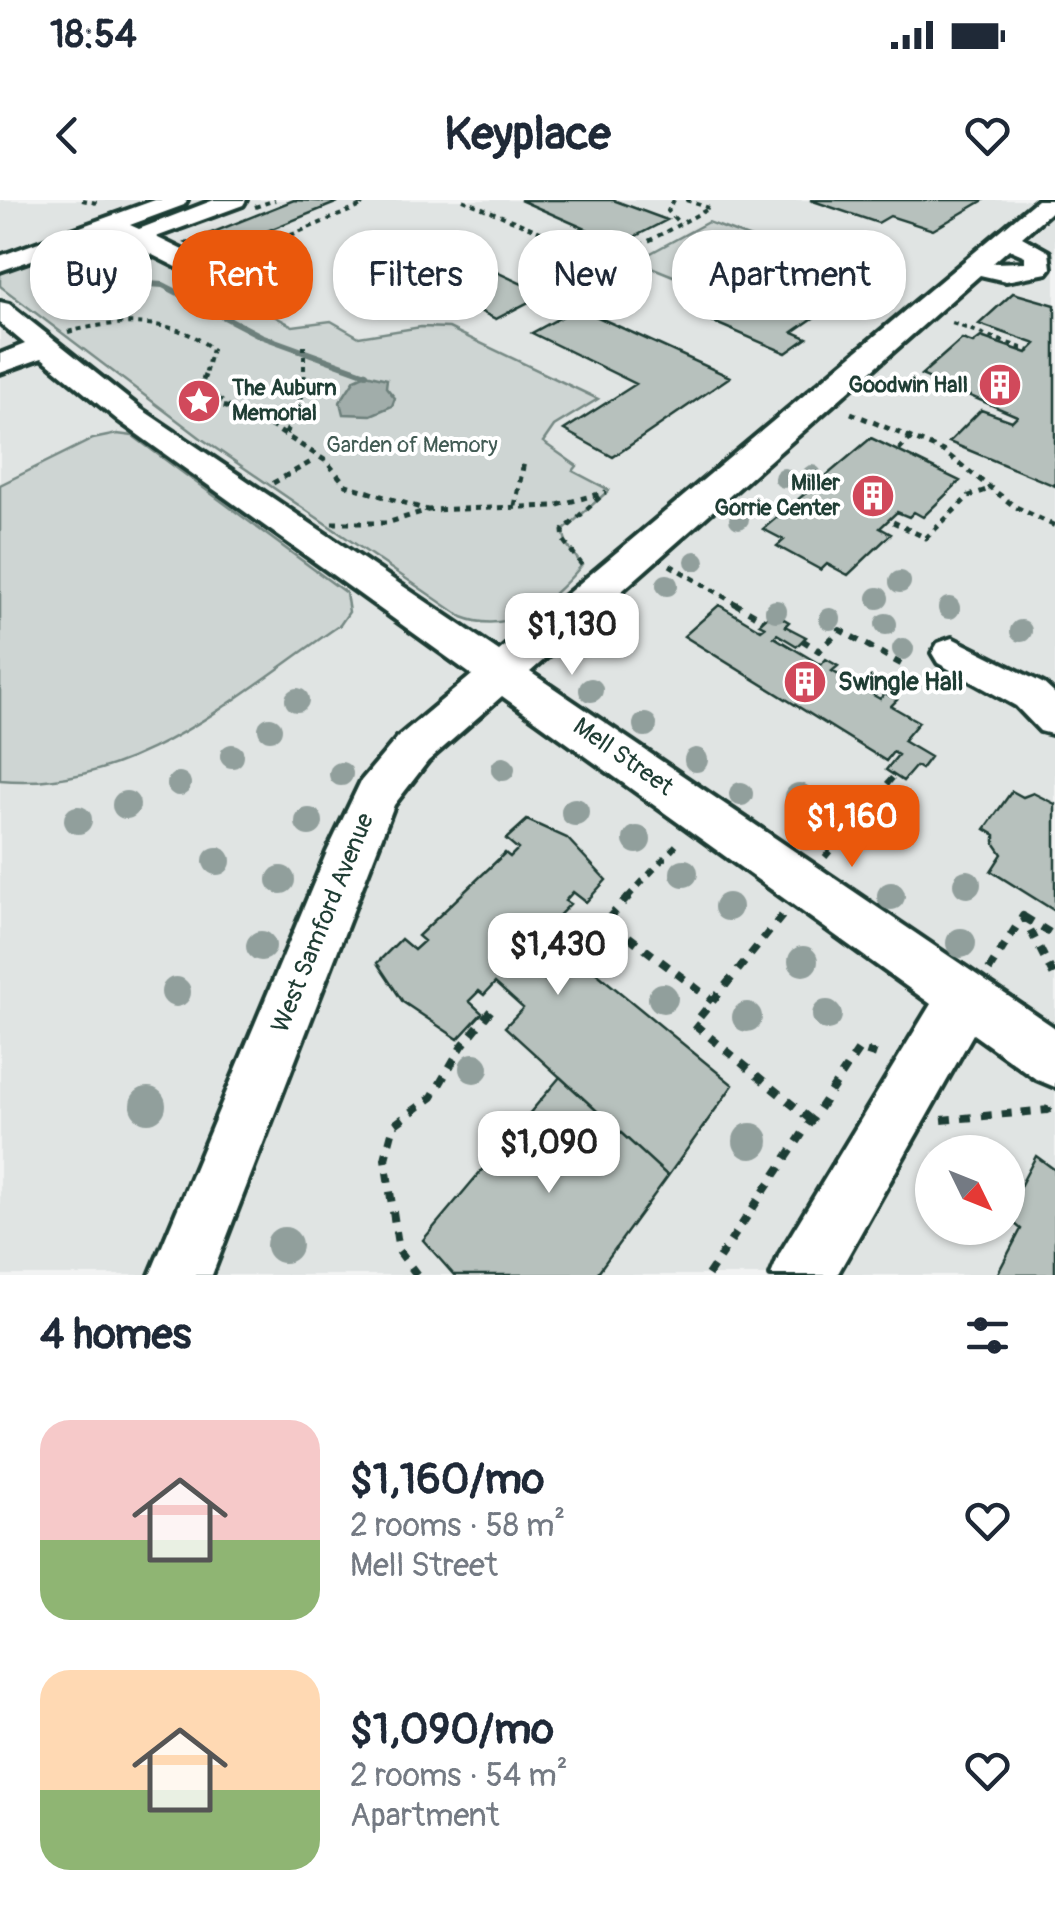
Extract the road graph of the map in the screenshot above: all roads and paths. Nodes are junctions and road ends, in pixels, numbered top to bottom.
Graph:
1 (176, 200) edge
2 (234, 200) edge
3 (463, 200) edge
4 (674, 200) edge
5 (686, 200) edge
6 (1051, 200) edge
7 (356, 201) edge
8 (110, 224) junction
9 (680, 224) junction
10 (125, 230) edge
11 (303, 230) edge
12 (536, 230) edge
13 (152, 231) edge
14 (652, 239) edge
15 (0, 264) edge
16 (0, 310) edge
17 (952, 323) dead end
18 (52, 340) junction
19 (304, 344) dead end
20 (1030, 351) dead end
21 (0, 364) edge
22 (199, 383) junction
23 (231, 408) junction
24 (299, 409) junction
25 (852, 413) dead end
26 (252, 421) junction
27 (285, 434) junction
28 (911, 438) junction
29 (898, 450) dead end
30 (311, 462) dead end
31 (524, 462) dead end
32 (281, 479) dead end
33 (992, 488) junction
34 (515, 506) junction
35 (428, 510) junction
36 (892, 522) dead end
37 (324, 525) dead end
38 (1055, 526) edge
39 (666, 563) dead end
40 (582, 565) dead end
41 (764, 620) dead end
42 (802, 640) dead end
43 (952, 653) dead end
44 (908, 668) dead end
45 (500, 671) junction
46 (1055, 720) edge
47 (894, 776) dead end
48 (680, 842) dead end
49 (824, 857) dead end
50 (782, 916) dead end
51 (1023, 916) junction
52 (1055, 936) edge
53 (1055, 978) edge
54 (976, 985) junction
55 (713, 1001) junction
56 (492, 1008) dead end
57 (895, 1042) dead end
58 (1053, 1083) edge
59 (811, 1120) junction
60 (940, 1120) dead end
61 (182, 1275) edge
62 (417, 1275) edge
63 (708, 1275) edge
64 (802, 1275) edge

1 - 8 street
2 - 13 street
3 - 12 path
4 - 9 path
5 - 9 path
6 - 45 street, West Samford Avenue
7 - 11 path
8 - 10 street
8 - 15 street
9 - 14 path
16 - 18 street, Mell Street
17 - 20 path
18 - 21 street
18 - 22 path
18 - 45 street, Mell Street
19 - 24 path
22 - 23 path
22 - 23 path
23 - 26 path
24 - 26 path
24 - 27 path
25 - 28 path
26 - 27 path
27 - 35 path
28 - 29 path
28 - 33 path
30 - 32 path
31 - 34 path
33 - 36 path
33 - 38 path
34 - 35 path
34 - 40 path
35 - 37 path
39 - 41 path
42 - 44 path
43 - 46 street
45 - 54 street, Mell Street
45 - 61 street, West Samford Avenue
47 - 49 path
48 - 55 path
50 - 55 path
51 - 52 path
51 - 53 path
51 - 54 path
54 - 58 street, Mell Street
54 - 64 street
55 - 59 path
56 - 62 path
57 - 59 path
58 - 60 path
59 - 63 path

